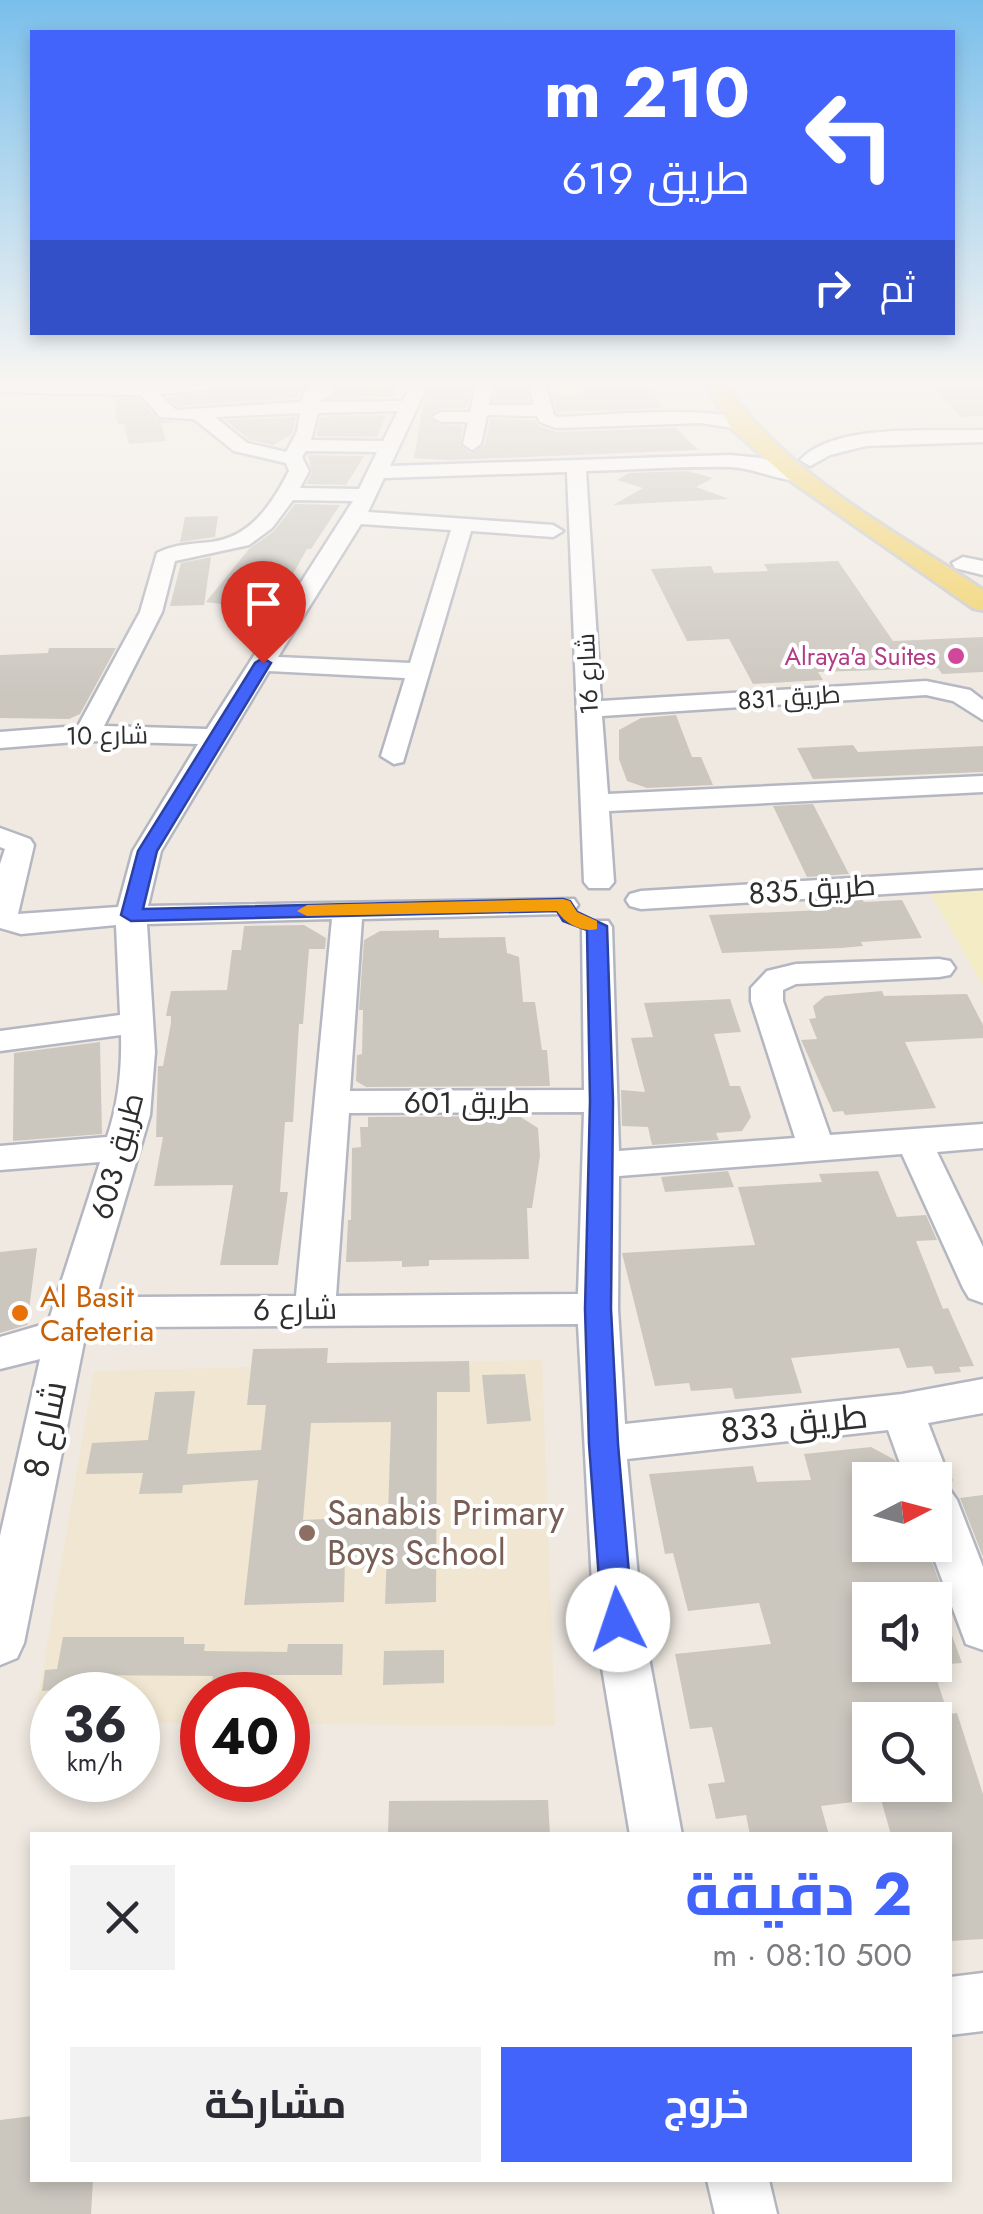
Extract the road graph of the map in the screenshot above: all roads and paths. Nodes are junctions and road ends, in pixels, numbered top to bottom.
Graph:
1 (291, 488) edge
2 (371, 488) edge
3 (577, 488) edge
4 (832, 488) edge
5 (839, 488) edge
6 (289, 494) junction
7 (361, 506) junction
8 (463, 524) junction
9 (553, 531) dead end
10 (976, 569) edge
11 (983, 602) edge
12 (263, 663) junction
13 (419, 671) junction
14 (590, 709) junction
15 (983, 712) edge
16 (86, 733) junction
17 (215, 737) junction
18 (0, 740) edge
19 (394, 756) dead end
20 (983, 784) edge
21 (595, 803) junction
22 (0, 836) edge
23 (983, 878) edge
24 (599, 882) junction
25 (4, 883) edge
26 (641, 900) junction
27 (348, 910) junction
28 (131, 915) junction
29 (580, 916) junction
30 (15, 926) edge
31 (939, 968) dead end
32 (137, 1022) junction
33 (0, 1041) edge
34 (602, 1101) junction
35 (332, 1102) junction
36 (983, 1136) edge
37 (914, 1142) junction
38 (122, 1148) junction
39 (818, 1149) junction
40 (0, 1158) edge
41 (600, 1165) junction
42 (983, 1288) edge
43 (315, 1308) junction
44 (598, 1309) junction
45 (66, 1332) junction
46 (0, 1353) edge
47 (983, 1396) edge
48 (902, 1410) junction
49 (604, 1444) junction
50 (921, 1462) edge
51 (952, 1546) edge
52 (983, 1629) edge
53 (0, 1643) edge
54 (655, 1832) edge
55 (983, 2002) edge
56 (952, 2006) edge
57 (738, 2182) edge
58 (746, 2214) edge

1 - 6 street
2 - 7 street
3 - 14 street, شارع 16
4 - 11 main road
5 - 10 main road
6 - 7 street
6 - 16 street
7 - 8 street
7 - 12 street
8 - 9 street
8 - 13 street
12 - 13 street
12 - 17 street
13 - 19 street
14 - 15 street, طريق 831
14 - 21 street, شارع 16
16 - 17 street, شارع 10
16 - 18 street, شارع 10
17 - 28 street
20 - 21 street
21 - 24 street, شارع 16
22 - 25 street
23 - 26 street, طريق 835
24 - 26 street
24 - 29 street
25 - 30 street
26 - 29 street
27 - 28 street
27 - 29 street
27 - 35 street
28 - 30 street
28 - 32 street, طريق 603
29 - 34 street
31 - 39 street
32 - 33 street
32 - 38 street, طريق 603
34 - 35 street, طريق 601
34 - 41 street
35 - 43 street
36 - 37 street
37 - 39 street
37 - 42 street
38 - 40 street
38 - 45 street, طريق 603
39 - 41 street
41 - 44 street
43 - 44 street, شارع 6
43 - 45 street, شارع 6
44 - 49 street
45 - 46 street, شارع 6
45 - 53 street, شارع 8
47 - 48 street, طريق 833
48 - 49 street, طريق 833
48 - 50 street
49 - 54 street
51 - 52 street
55 - 56 street
57 - 58 street

